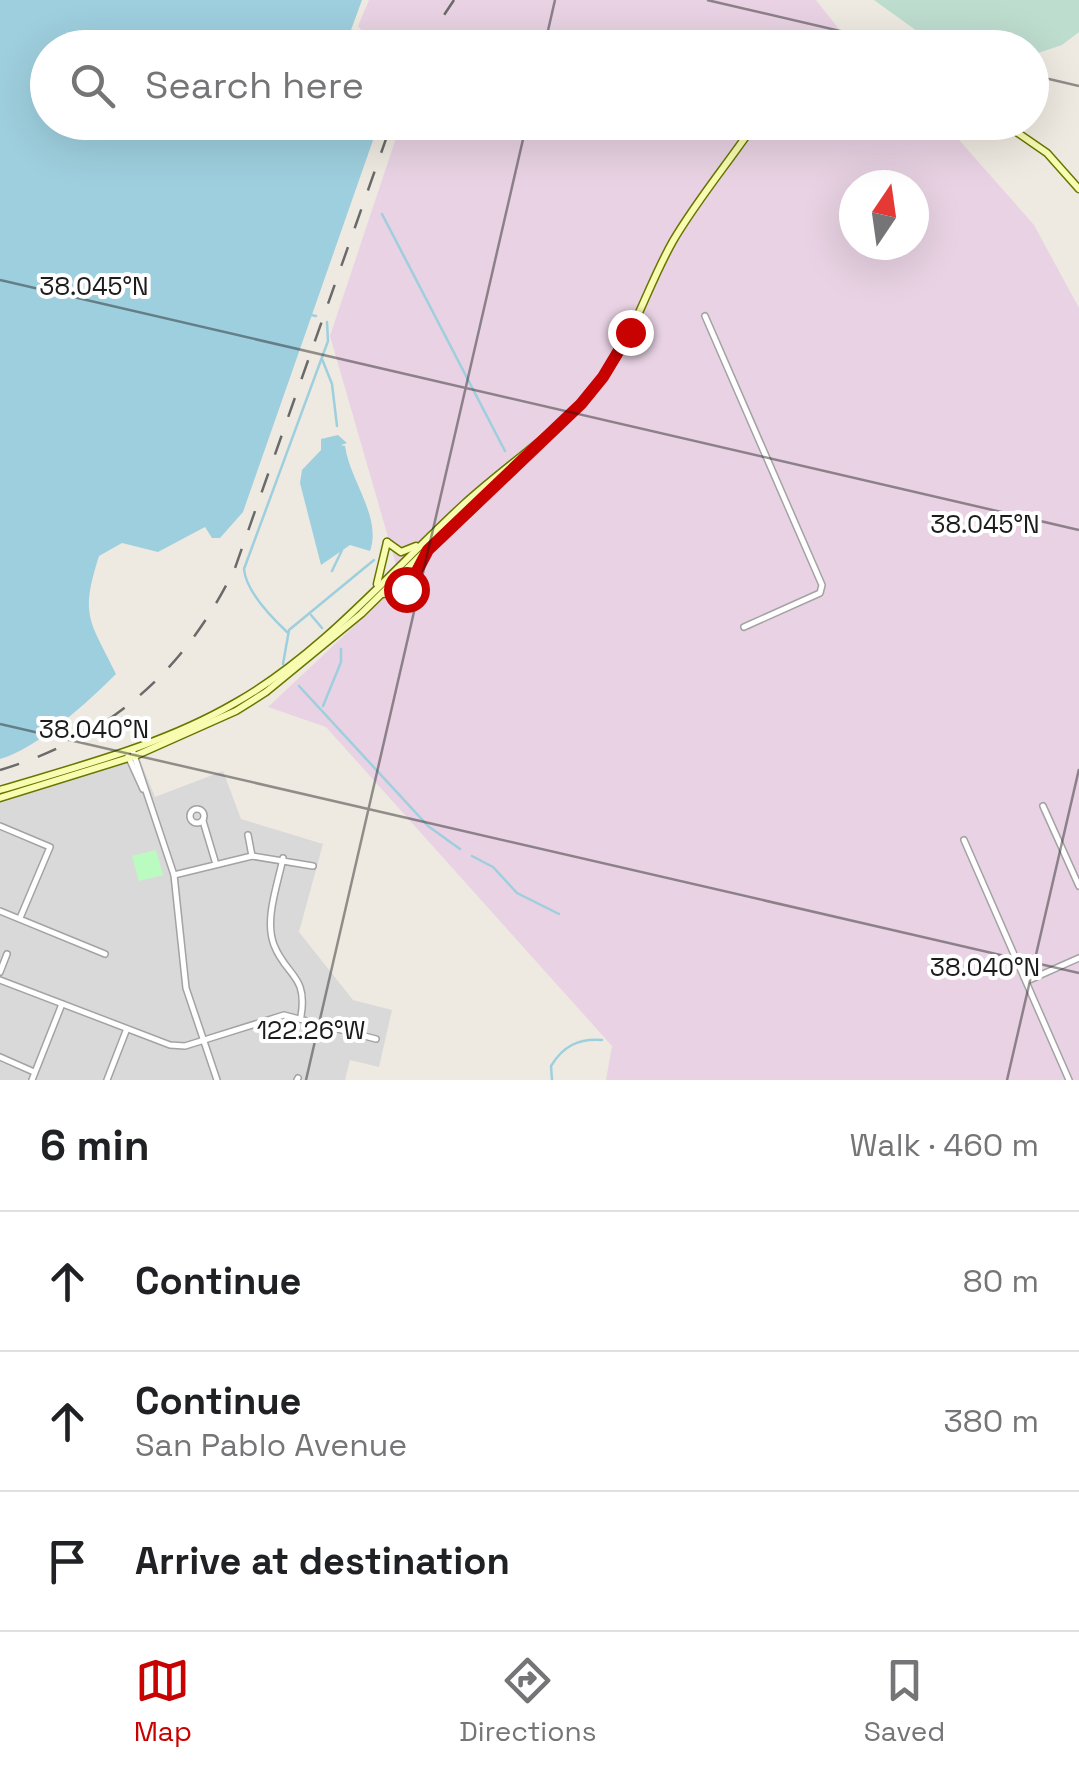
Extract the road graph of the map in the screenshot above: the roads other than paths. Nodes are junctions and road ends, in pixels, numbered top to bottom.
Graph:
1 (743, 140) edge
2 (1028, 140) edge
3 (1079, 188) edge
4 (705, 316) dead end
5 (426, 547) junction
6 (375, 586) junction
7 (382, 594) junction
8 (744, 627) dead end
9 (130, 754) junction
10 (0, 790) edge
11 (0, 798) edge
12 (1043, 806) dead end
13 (202, 821) dead end
14 (0, 826) edge
15 (248, 836) dead end
16 (964, 840) dead end
17 (252, 856) junction
18 (284, 858) junction
19 (215, 862) junction
20 (313, 866) dead end
21 (174, 874) junction
22 (1079, 886) edge
23 (0, 911) edge
24 (20, 918) junction
25 (7, 954) dead end
26 (105, 954) dead end
27 (1079, 958) edge
28 (0, 972) edge
29 (0, 980) edge
30 (1028, 980) junction
31 (62, 1004) junction
32 (301, 1016) junction
33 (126, 1031) junction
34 (376, 1039) dead end
35 (202, 1041) junction
36 (0, 1057) edge
37 (35, 1072) junction
38 (32, 1080) edge
39 (107, 1080) edge
40 (216, 1080) edge
41 (1069, 1080) edge

1 - 5 main road
2 - 3 main road
4 - 8 street
5 - 6 main road
5 - 6 main road
5 - 7 main road
5 - 7 main road
6 - 9 main road
7 - 9 main road
9 - 10 main road
9 - 11 main road
9 - 21 street
12 - 22 street
13 - 19 street
14 - 24 street
15 - 17 street
16 - 30 street
17 - 18 street
17 - 19 street
18 - 20 street
18 - 32 street
19 - 21 street
21 - 35 street
23 - 24 street
24 - 26 street
25 - 28 street
27 - 30 street
29 - 31 street
30 - 41 street
31 - 33 street
31 - 37 street
32 - 34 street
32 - 35 street
33 - 35 street
33 - 39 street
35 - 40 street
36 - 37 street
37 - 38 street

